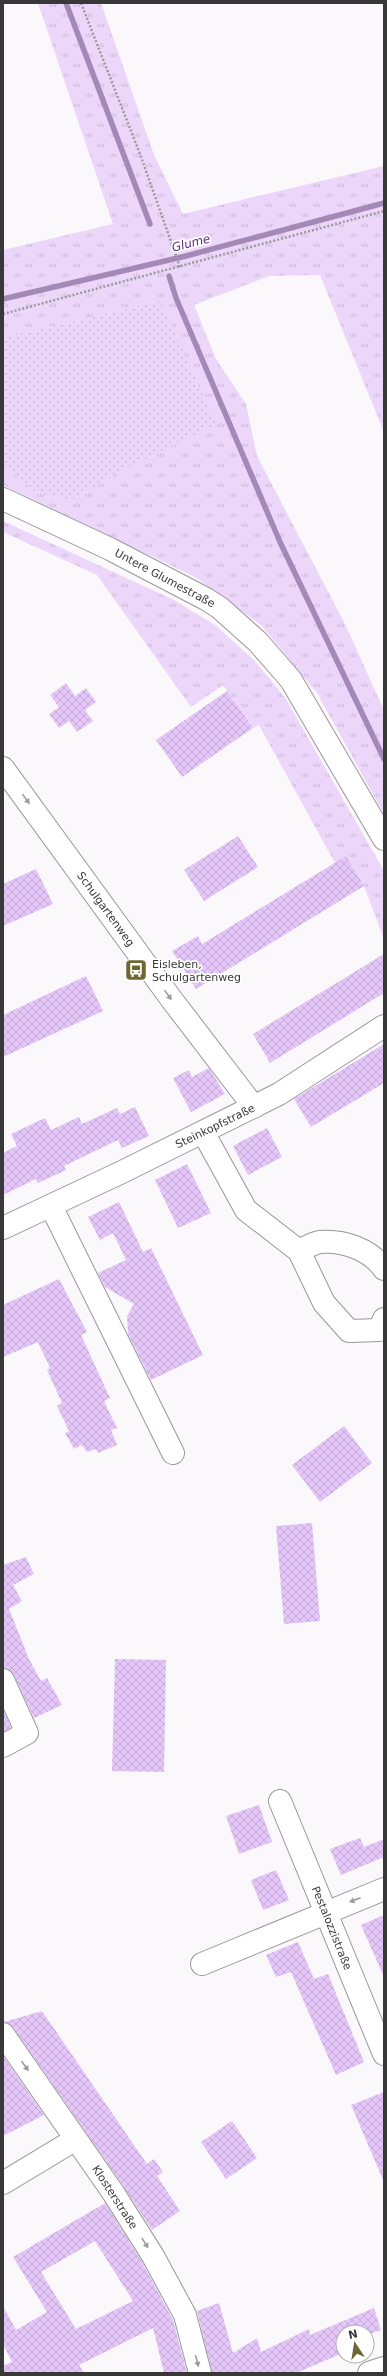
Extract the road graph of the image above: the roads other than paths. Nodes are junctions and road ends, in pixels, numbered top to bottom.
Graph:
1 (3, 499) edge
2 (3, 768) edge
3 (384, 839) edge
4 (384, 1026) edge
5 (254, 1107) junction
6 (203, 1132) junction
7 (44, 1209) junction
8 (3, 1228) edge
9 (299, 1251) junction
10 (384, 1269) edge
11 (384, 1319) edge
12 (173, 1452) dead end
13 (3, 1680) edge
14 (3, 1746) edge
15 (280, 1801) dead end
16 (384, 1889) edge
17 (325, 1912) junction
18 (202, 1964) dead end
19 (3, 2034) edge
20 (384, 2054) edge
21 (76, 2139) junction
22 (3, 2183) edge
23 (384, 2368) edge
24 (200, 2373) edge
25 (369, 2373) edge

1 - 3 street, Untere Glumestraße
2 -> 5 street, Schulgartenweg
4 - 5 street, Steinkopfstraße
5 - 6 street, Steinkopfstraße
6 - 7 street, Steinkopfstraße
6 - 9 street
7 - 8 street, Steinkopfstraße
7 - 12 street
9 - 10 street
9 - 11 street
13 - 14 street
15 - 17 street, Pestalozzistraße
16 -> 17 street
17 - 18 street
17 - 20 street, Pestalozzistraße
19 -> 21 street, Klosterstraße
21 - 22 street
21 -> 24 street, Klosterstraße
23 - 25 street

